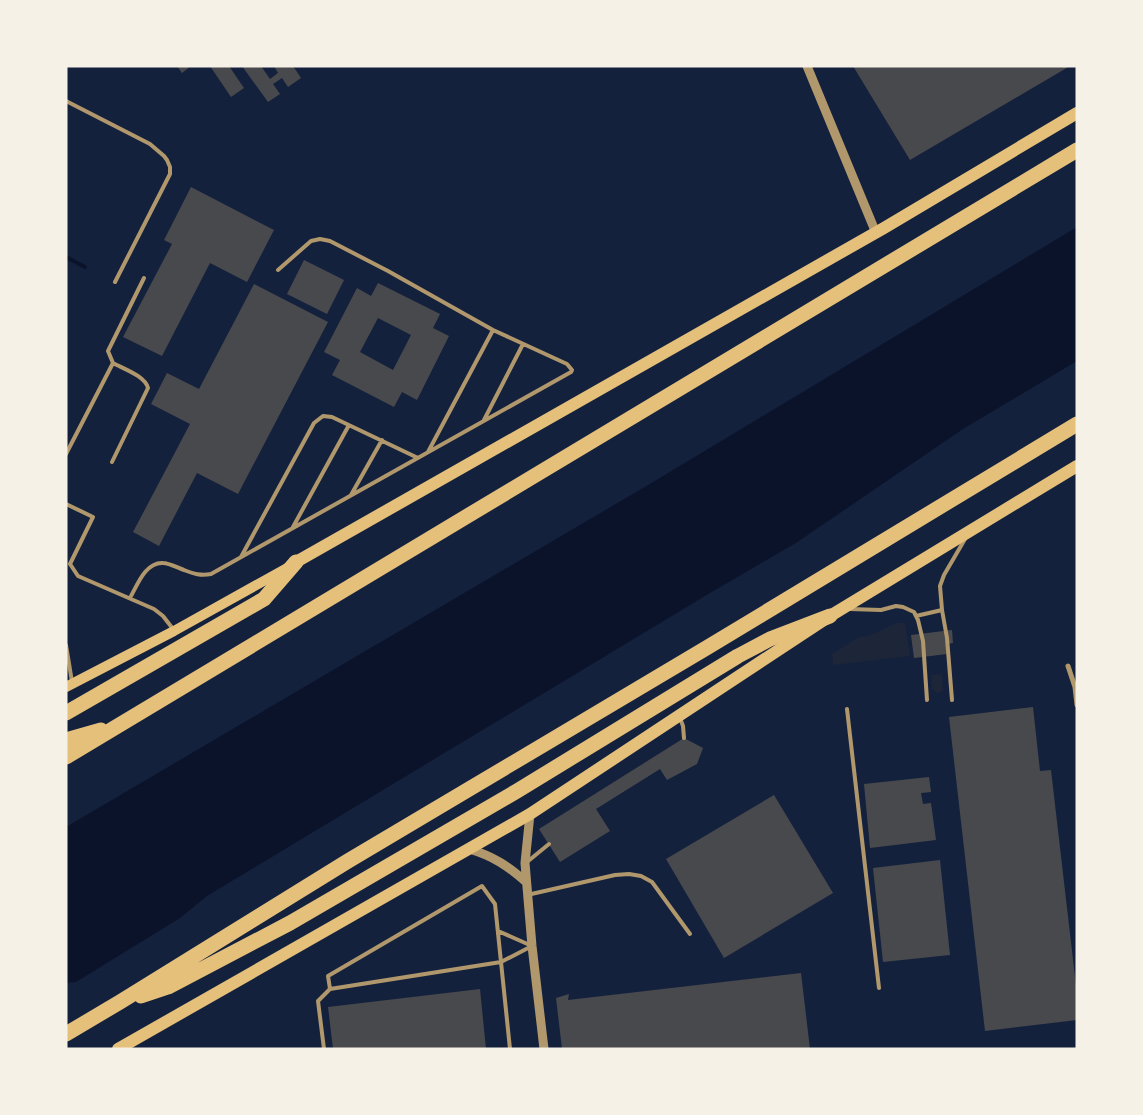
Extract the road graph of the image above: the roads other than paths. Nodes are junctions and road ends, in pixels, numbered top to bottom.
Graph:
1 (807, 66) edge
2 (66, 102) edge
3 (1077, 113) edge
4 (1077, 150) edge
5 (876, 233) junction
6 (278, 270) dead end
7 (144, 278) dead end
8 (115, 282) dead end
9 (493, 330) junction
10 (523, 344) junction
11 (113, 363) junction
12 (484, 421) junction
13 (1077, 424) edge
14 (349, 425) junction
15 (382, 440) junction
16 (428, 453) junction
17 (66, 454) edge
18 (418, 458) junction
19 (112, 462) dead end
20 (1077, 466) edge
21 (351, 495) junction
22 (66, 504) edge
23 (292, 529) junction
24 (969, 532) junction
25 (241, 557) junction
26 (296, 562) junction
27 (130, 598) junction
28 (942, 610) junction
29 (836, 612) junction
30 (916, 616) junction
31 (174, 631) junction
32 (66, 645) edge
33 (1068, 666) dead end
34 (69, 685) edge
35 (927, 700) dead end
36 (952, 700) dead end
37 (1077, 705) edge
38 (847, 709) dead end
39 (66, 713) edge
40 (679, 716) junction
41 (120, 724) junction
42 (684, 738) dead end
43 (66, 740) edge
44 (66, 757) edge
45 (530, 814) junction
46 (549, 844) dead end
47 (470, 849) junction
48 (525, 863) junction
49 (526, 882) junction
50 (527, 895) junction
51 (498, 931) junction
52 (690, 934) dead end
53 (532, 946) junction
54 (501, 962) junction
55 (879, 988) dead end
56 (330, 989) junction
57 (120, 1002) junction
58 (66, 1034) edge
59 (118, 1049) edge
60 (324, 1049) edge
61 (510, 1049) edge
62 (544, 1049) edge

1 - 5 street
2 - 8 lane
3 - 5 highway
4 - 41 highway
5 - 26 highway
6 - 9 lane
7 - 11 lane
9 - 10 lane
9 - 16 lane
10 - 12 lane
10 - 12 lane
11 - 17 lane
11 - 19 lane
12 - 16 lane
13 - 57 highway
14 - 15 lane
14 - 23 lane
14 - 25 lane
15 - 18 lane
15 - 21 lane
16 - 18 lane
18 - 21 lane
20 - 24 highway
21 - 23 lane
22 - 27 lane
23 - 25 lane
24 - 28 lane
24 - 29 highway
25 - 27 lane
26 - 31 main road
26 - 39 highway
27 - 31 lane
28 - 30 lane
28 - 36 lane
29 - 30 lane
29 - 40 highway
29 - 57 highway
30 - 35 lane
31 - 34 main road
32 - 34 lane
33 - 37 street
38 - 55 lane
40 - 42 lane
40 - 45 highway
41 - 43 highway
41 - 44 highway
45 - 47 highway
45 - 48 street
46 - 48 lane
47 - 49 street
47 - 59 highway
48 - 49 street
49 - 50 street
50 - 52 lane
50 - 53 street
51 - 53 lane
51 - 54 lane
51 - 56 lane
53 - 54 lane
53 - 62 street
54 - 56 lane
54 - 61 lane
56 - 60 lane
57 - 58 highway

